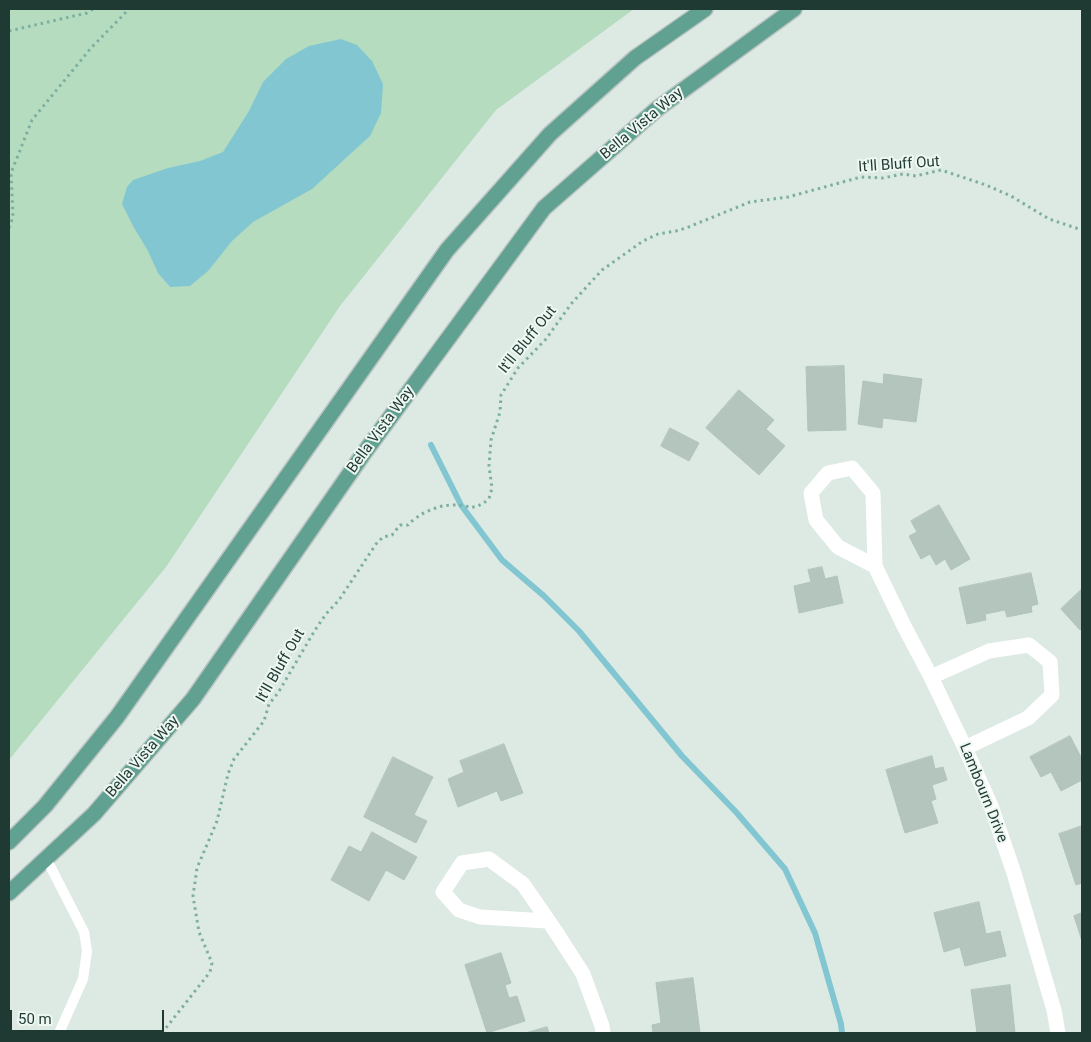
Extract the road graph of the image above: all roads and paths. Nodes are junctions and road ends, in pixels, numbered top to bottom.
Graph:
1 (93, 9) edge
2 (129, 9) edge
3 (705, 9) edge
4 (794, 9) edge
5 (9, 31) edge
6 (9, 228) edge
7 (1082, 230) edge
8 (875, 566) junction
9 (932, 677) junction
10 (965, 748) junction
11 (9, 842) edge
12 (46, 858) junction
13 (9, 892) edge
14 (548, 922) junction
15 (59, 1033) edge
16 (162, 1033) edge
17 (603, 1033) edge
18 (1058, 1033) edge

1 - 5 path
2 - 6 path
3 - 11 main road
4 - 12 main road, Bella Vista Way
7 - 16 path, It'll Bluff Out
8 - 8 street, Lambourn Drive
8 - 9 street, Lambourn Drive
9 - 10 street, Lambourn Drive
9 - 10 street
10 - 18 street, Lambourn Drive
12 - 13 main road, Bella Vista Way
12 - 15 lane
14 - 14 street
14 - 17 street

